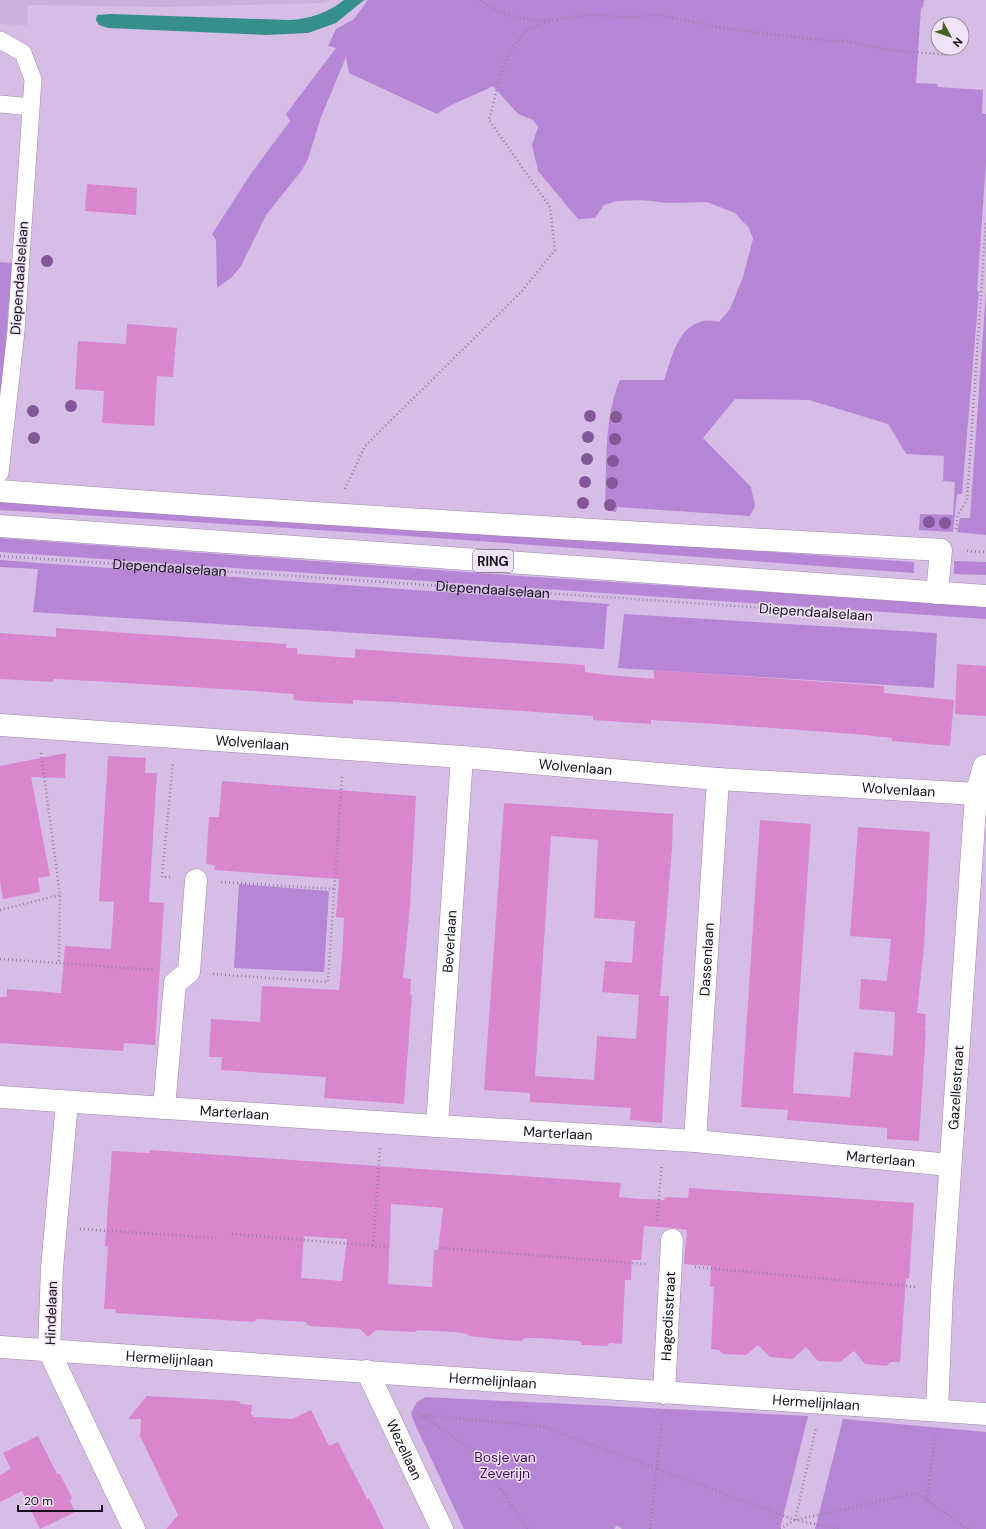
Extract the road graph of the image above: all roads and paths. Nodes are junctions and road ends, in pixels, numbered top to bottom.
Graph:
1 (480, 0) edge
2 (557, 19) junction
3 (0, 40) edge
4 (930, 53) edge
5 (0, 104) edge
6 (31, 107) junction
7 (986, 221) edge
8 (0, 473) edge
9 (0, 491) edge
10 (333, 514) junction
11 (0, 526) edge
12 (955, 535) dead end
13 (0, 556) edge
14 (937, 593) junction
15 (986, 596) edge
16 (828, 612) dead end
17 (0, 725) edge
18 (38, 726) junction
19 (175, 736) junction
20 (343, 749) junction
21 (462, 757) junction
22 (985, 766) edge
23 (718, 779) junction
24 (976, 794) junction
25 (979, 858) edge
26 (196, 880) junction
27 (334, 889) junction
28 (60, 896) junction
29 (0, 910) edge
30 (0, 959) edge
31 (60, 963) junction
32 (189, 972) junction
33 (0, 1097) edge
34 (67, 1102) junction
35 (164, 1108) junction
36 (382, 1122) junction
37 (437, 1126) junction
38 (665, 1140) junction
39 (695, 1141) junction
40 (950, 1165) junction
41 (56, 1227) junction
42 (664, 1233) joint
43 (232, 1234) dead end
44 (216, 1238) dead end
45 (373, 1245) junction
46 (388, 1247) dead end
47 (0, 1347) edge
48 (49, 1351) junction
49 (367, 1371) junction
50 (664, 1393) junction
51 (818, 1403) junction
52 (414, 1410) dead end
53 (937, 1410) junction
54 (986, 1414) edge
55 (420, 1415) junction
56 (658, 1468) junction
57 (926, 1500) junction
58 (795, 1520) junction
59 (134, 1529) edge
60 (442, 1529) edge
61 (528, 1529) edge
62 (650, 1529) edge
63 (780, 1529) edge
64 (841, 1529) edge
65 (968, 1529) edge

1 - 2 path
2 - 4 path
2 - 10 path
3 - 6 lane, Diependaalselaan
5 - 6 lane
6 - 8 lane, Diependaalselaan
7 - 12 path
9 - 10 street
10 - 14 street
11 - 14 street, Diependaalselaan / RING
13 - 16 path, Diependaalselaan
14 - 15 street, Diependaalselaan / RING
17 - 18 street, Wolvenlaan
18 - 19 street, Wolvenlaan
18 - 28 path
19 - 20 street, Wolvenlaan
19 - 26 path
20 - 21 street, Wolvenlaan
20 - 27 path
21 - 23 street, Wolvenlaan
21 - 37 street, Beverlaan
22 - 24 street, Gazellestraat
23 - 24 street, Wolvenlaan
23 - 39 street, Dassenlaan
24 - 25 street, Gazellestraat
25 - 40 street, Gazellestraat
26 - 27 path
26 - 32 street
27 - 32 path
28 - 29 path
28 - 31 path
30 - 31 path
31 - 32 path
32 - 35 street
33 - 34 street, Marterlaan
34 - 35 street, Marterlaan
34 - 41 street, Hindelaan
35 - 36 street, Marterlaan
36 - 37 street, Marterlaan
36 - 45 path
37 - 38 street, Marterlaan
38 - 39 street, Marterlaan
38 - 42 path
39 - 40 street, Marterlaan
40 - 53 street, Gazellestraat
41 - 44 path
41 - 48 street, Hindelaan
42 - 50 street, Hagedisstraat
43 - 45 path
45 - 46 path
47 - 48 street, Hermelijnlaan
48 - 49 street, Hermelijnlaan
48 - 59 street, Hindelaan
49 - 50 street, Hermelijnlaan
49 - 60 street, Wezellaan
50 - 51 street, Hermelijnlaan
50 - 56 path
51 - 53 street, Hermelijnlaan
51 - 58 path
52 - 55 path
53 - 54 street, Hermelijnlaan
53 - 57 path
55 - 56 path
55 - 61 path
56 - 58 path
56 - 62 path
57 - 58 path
57 - 65 path
58 - 63 path
58 - 64 path

